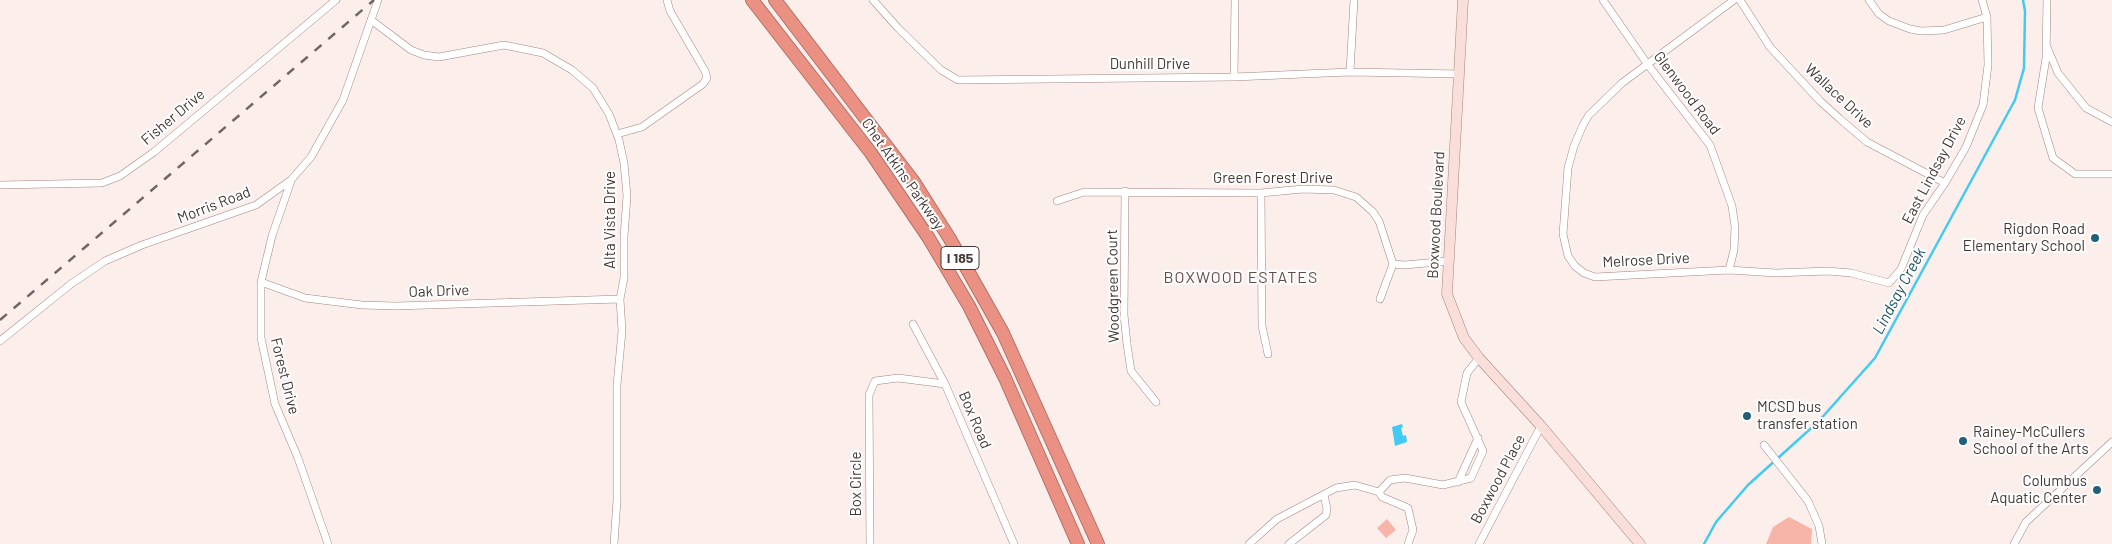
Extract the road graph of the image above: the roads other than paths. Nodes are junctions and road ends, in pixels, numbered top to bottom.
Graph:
1 (336, 0) edge
2 (378, 0) edge
3 (667, 0) edge
4 (752, 0) edge
5 (775, 0) edge
6 (873, 0) edge
7 (1235, 0) edge
8 (1354, 0) edge
9 (1463, 0) edge
10 (1603, 0) edge
11 (1734, 0) edge
12 (1740, 0) edge
13 (1869, 0) edge
14 (1982, 0) edge
15 (2048, 0) edge
16 (1987, 17) junction
17 (372, 20) junction
18 (2046, 44) junction
19 (1648, 65) junction
20 (1350, 72) junction
21 (1460, 74) junction
22 (1234, 78) junction
23 (2112, 122) edge
24 (617, 134) junction
25 (2112, 174) edge
26 (291, 180) junction
27 (1945, 183) junction
28 (0, 185) edge
29 (1125, 192) junction
30 (1261, 193) junction
31 (1057, 201) dead end
32 (1448, 261) junction
33 (1393, 264) junction
34 (1729, 270) junction
35 (261, 282) junction
36 (1884, 282) joint
37 (1380, 298) dead end
38 (620, 299) junction
39 (914, 324) dead end
40 (0, 341) edge
41 (1268, 354) dead end
42 (1479, 358) junction
43 (945, 384) junction
44 (1156, 402) dead end
45 (869, 423) joint
46 (1541, 426) junction
47 (1478, 438) junction
48 (2112, 442) edge
49 (1764, 445) dead end
50 (1467, 463) junction
51 (1476, 467) junction
52 (1458, 482) junction
53 (1378, 492) junction
54 (1324, 495) junction
55 (328, 544) edge
56 (614, 544) edge
57 (870, 544) edge
58 (1014, 544) edge
59 (1078, 544) edge
60 (1098, 544) edge
61 (1249, 544) edge
62 (1288, 544) edge
63 (1408, 544) edge
64 (1480, 544) edge
65 (1640, 544) edge
66 (1822, 544) edge
67 (2014, 544) edge

1 - 28 street, Fisher Drive
2 - 17 street, Morris Road
3 - 24 street
4 - 59 highway, Chet Atkins Parkway / I 185
5 - 60 highway, Chet Atkins Parkway / I 185
6 - 22 street, Dunhill Drive
7 - 22 street
8 - 20 street
9 - 21 street, Boxwood Boulevard
10 - 19 street, Glenwood Road
11 - 19 street, Melrose Drive
12 - 27 street, Wallace Drive
13 - 16 street
14 - 16 street, East Lindsay Drive
15 - 18 street
16 - 27 street, East Lindsay Drive
17 - 24 street, Alta Vista Drive
17 - 26 street, Morris Road
18 - 23 street
18 - 25 street
19 - 34 street, Glenwood Road
19 - 34 street, Melrose Drive
20 - 21 street, Dunhill Drive
20 - 22 street, Dunhill Drive
21 - 32 street, Boxwood Boulevard
24 - 38 street, Alta Vista Drive
26 - 35 street, Forest Drive
26 - 40 street, Morris Road
27 - 36 street, East Lindsay Drive
29 - 30 street, Green Forest Drive
29 - 31 street, Green Forest Drive
29 - 44 street, Woodgreen Court
30 - 33 street, Green Forest Drive
30 - 41 street
32 - 33 street
32 - 42 street, Boxwood Boulevard
33 - 37 street
34 - 36 street, Melrose Drive
35 - 38 street, Oak Drive
35 - 55 street, Forest Drive
38 - 56 street, Alta Vista Drive
39 - 43 street
42 - 46 street, Boxwood Boulevard
42 - 47 street
43 - 45 street, Box Road
43 - 58 street, Box Road
45 - 57 street, Box Circle
46 - 64 street, Boxwood Place
46 - 65 street, Boxwood Boulevard
47 - 50 street
47 - 51 street
48 - 67 street
49 - 66 street
50 - 51 street
50 - 52 street
51 - 52 street
52 - 53 street
53 - 54 street
53 - 63 street
54 - 61 street
54 - 62 street

